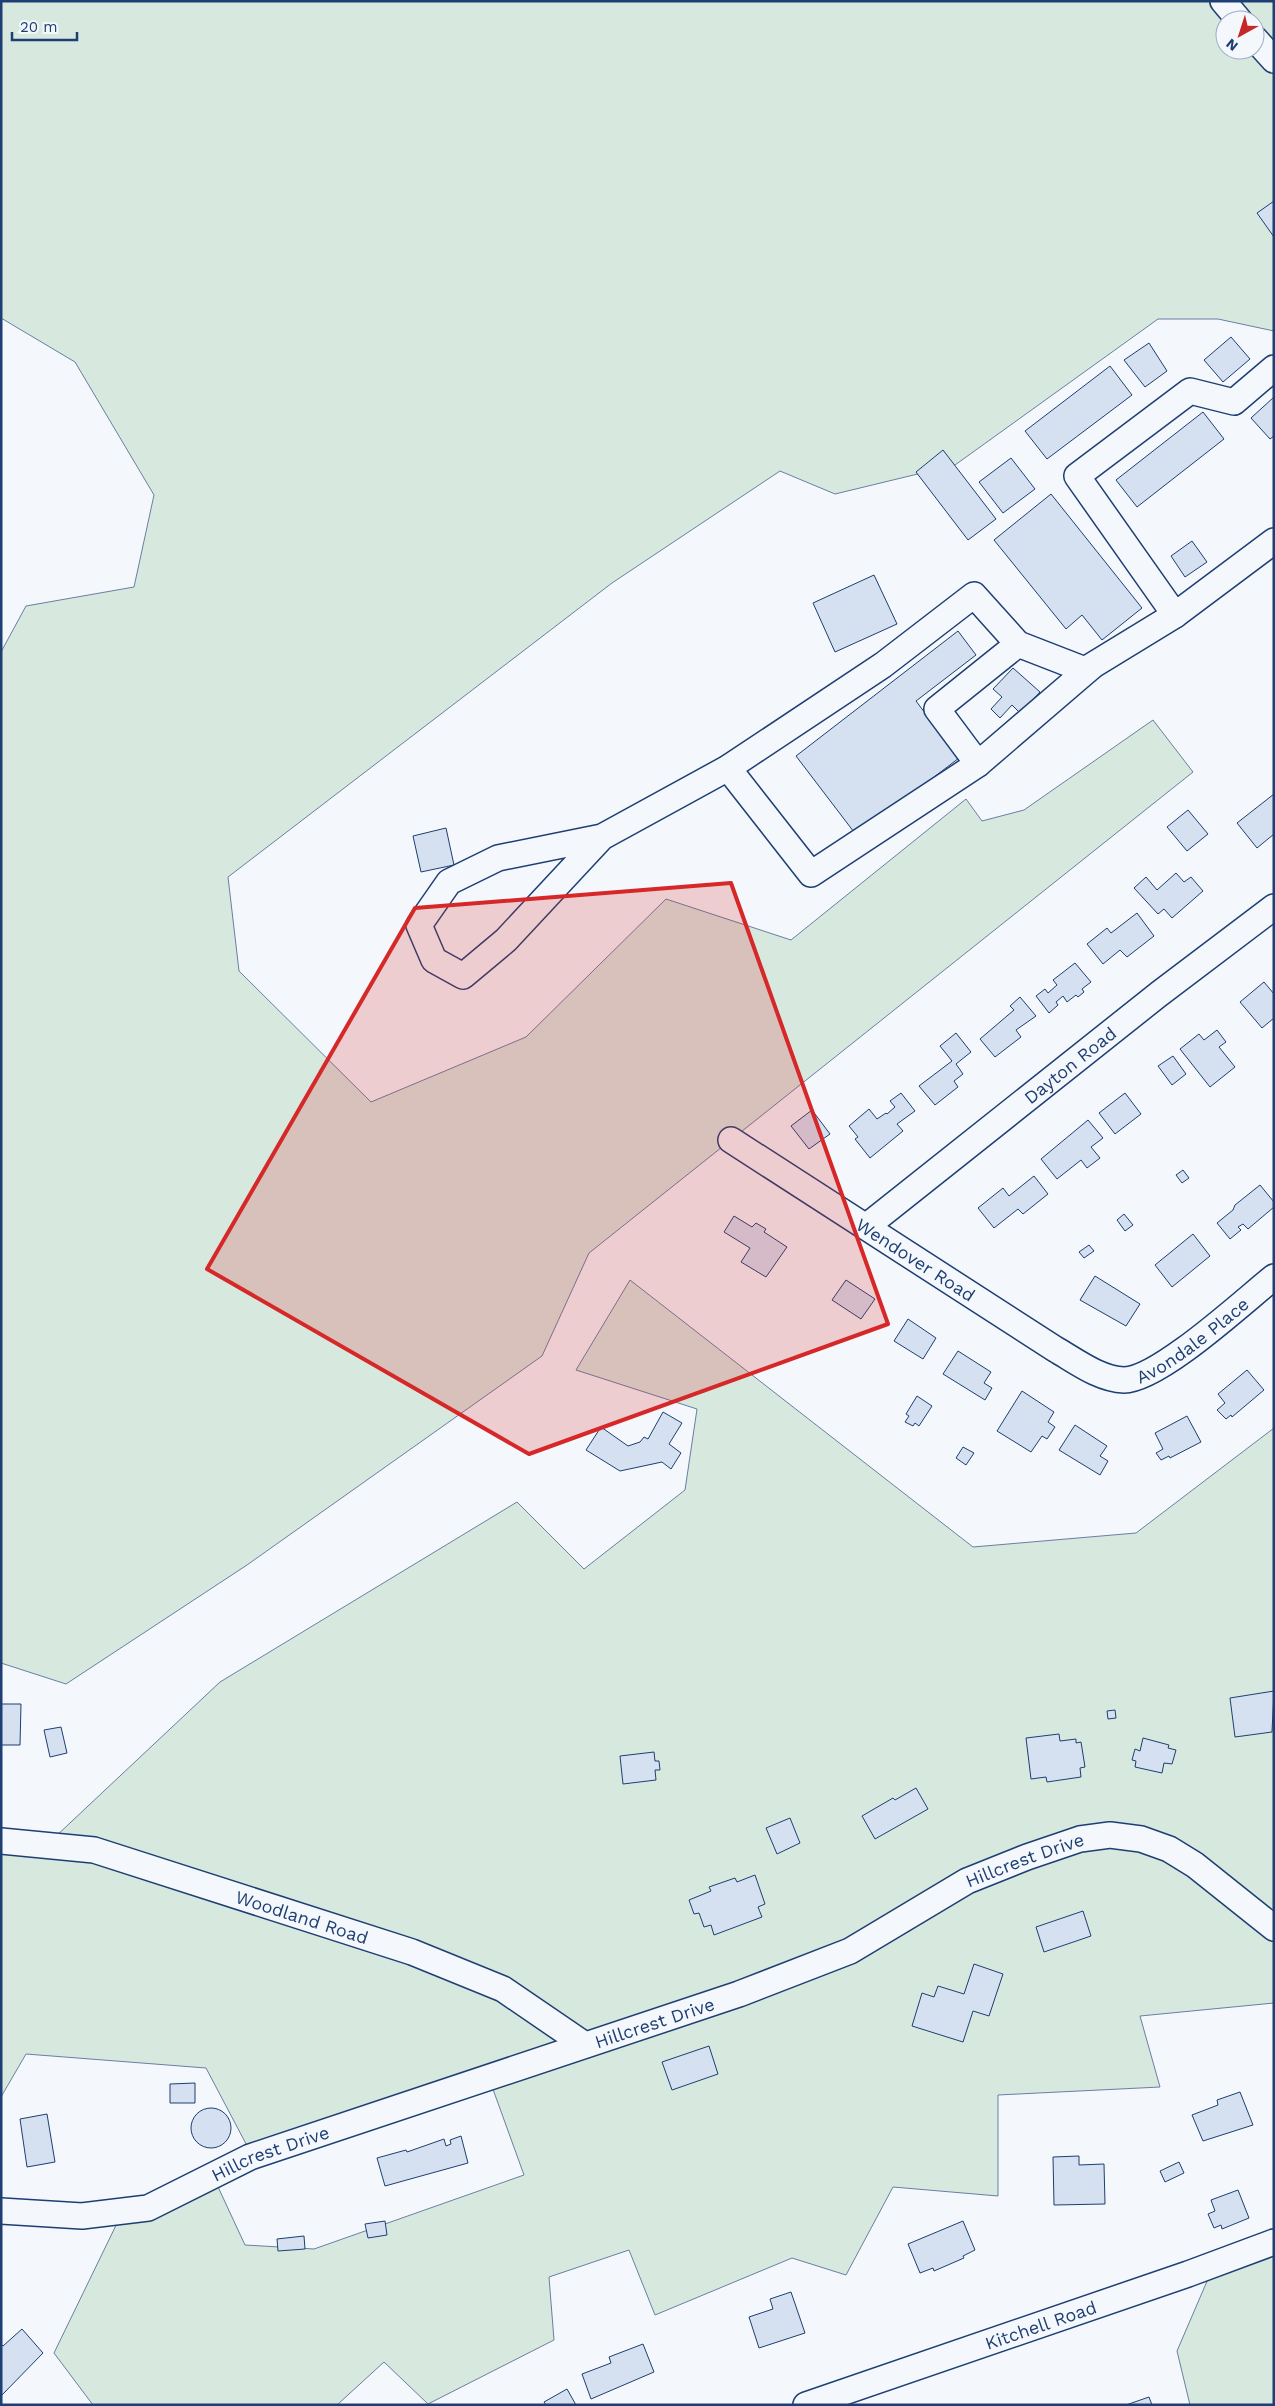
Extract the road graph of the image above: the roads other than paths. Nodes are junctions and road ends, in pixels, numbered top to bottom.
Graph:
1 (1265, 50) edge
2 (1274, 60) edge
3 (1274, 368) edge
4 (1274, 541) edge
5 (1175, 615) junction
6 (1018, 644) junction
7 (1091, 667) junction
8 (978, 764) junction
9 (728, 768) junction
10 (602, 837) junction
11 (1274, 907) edge
12 (731, 1140) dead end
13 (867, 1226) junction
14 (1274, 1277) edge
15 (1102, 1375) joint
16 (1, 1841) edge
17 (1274, 1928) edge
18 (585, 2045) junction
19 (1, 2211) edge
20 (1274, 2242) edge
21 (806, 2405) edge

1 - 2 street
3 - 5 street
4 - 5 street
5 - 7 street
6 - 7 street
6 - 8 street
6 - 9 street
7 - 8 street
8 - 9 street
9 - 10 street
10 - 10 street
11 - 13 street, Dayton Road
12 - 13 street, Wendover Road
13 - 15 street, Wendover Road
14 - 15 street, Avondale Place
16 - 18 street, Woodland Road
17 - 18 street, Hillcrest Drive
18 - 19 street, Hillcrest Drive
20 - 21 street, Kitchell Road

